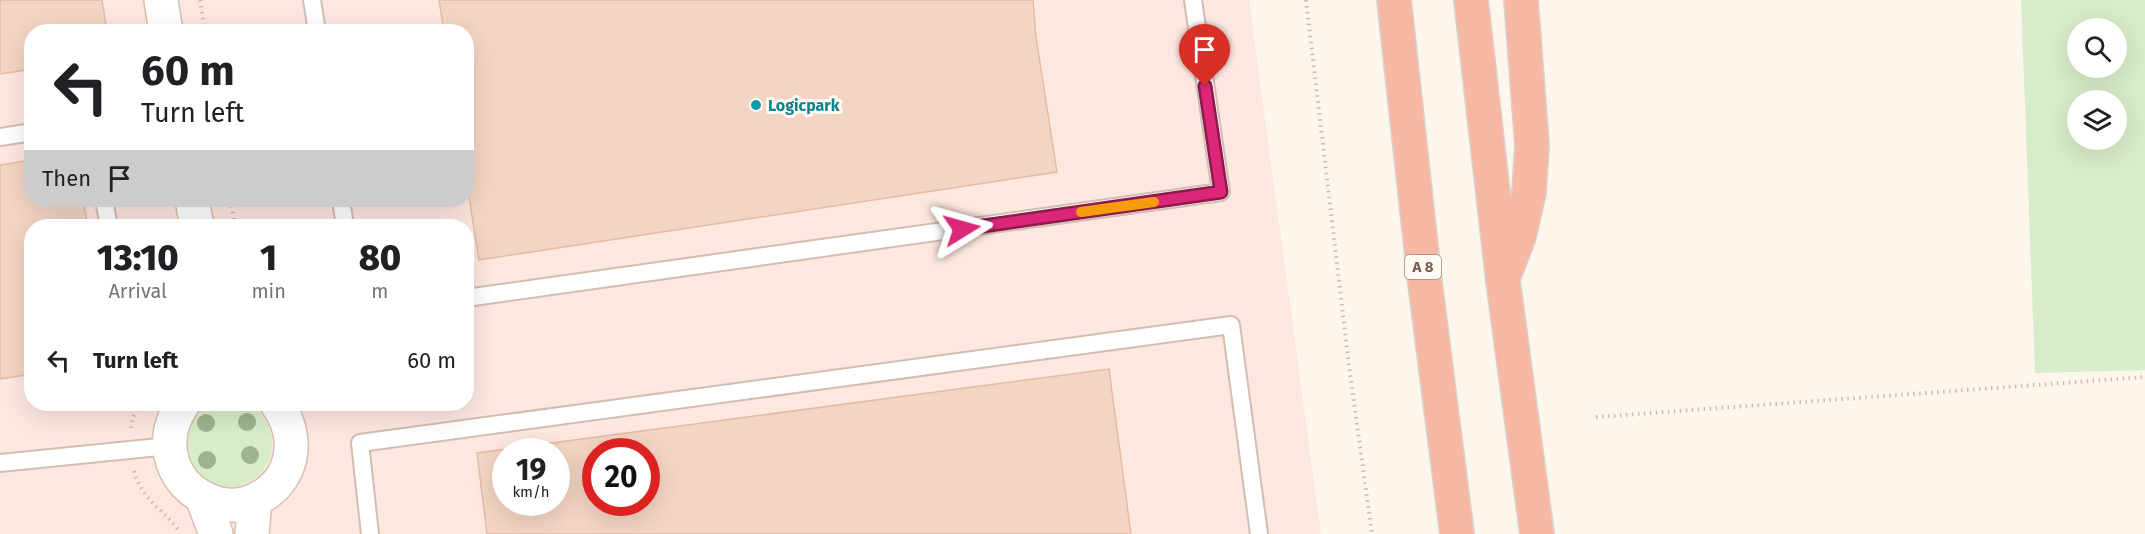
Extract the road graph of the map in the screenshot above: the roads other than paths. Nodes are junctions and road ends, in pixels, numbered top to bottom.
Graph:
1 (161, 0) edge
2 (312, 0) edge
3 (1192, 0) edge
4 (1394, 0) edge
5 (1471, 0) edge
6 (1521, 0) edge
7 (164, 24) edge
8 (316, 24) edge
9 (24, 133) edge
10 (0, 137) edge
11 (1503, 280) junction
12 (474, 297) edge
13 (178, 411) edge
14 (282, 411) edge
15 (169, 446) junction
16 (0, 463) edge
17 (203, 500) junction
18 (255, 500) junction
19 (216, 534) edge
20 (252, 534) edge
21 (370, 534) edge
22 (1259, 534) edge
23 (1457, 534) edge
24 (1537, 534) edge

1 - 7 street
2 - 8 lane
3 - 12 lane
4 - 23 highway, A 8
5 - 11 highway
6 - 11 highway
9 - 10 lane
11 - 24 highway
13 - 15 street
14 - 18 street
15 - 16 lane
15 - 17 street
17 - 18 street
17 - 19 street
18 - 20 street
21 - 22 lane

